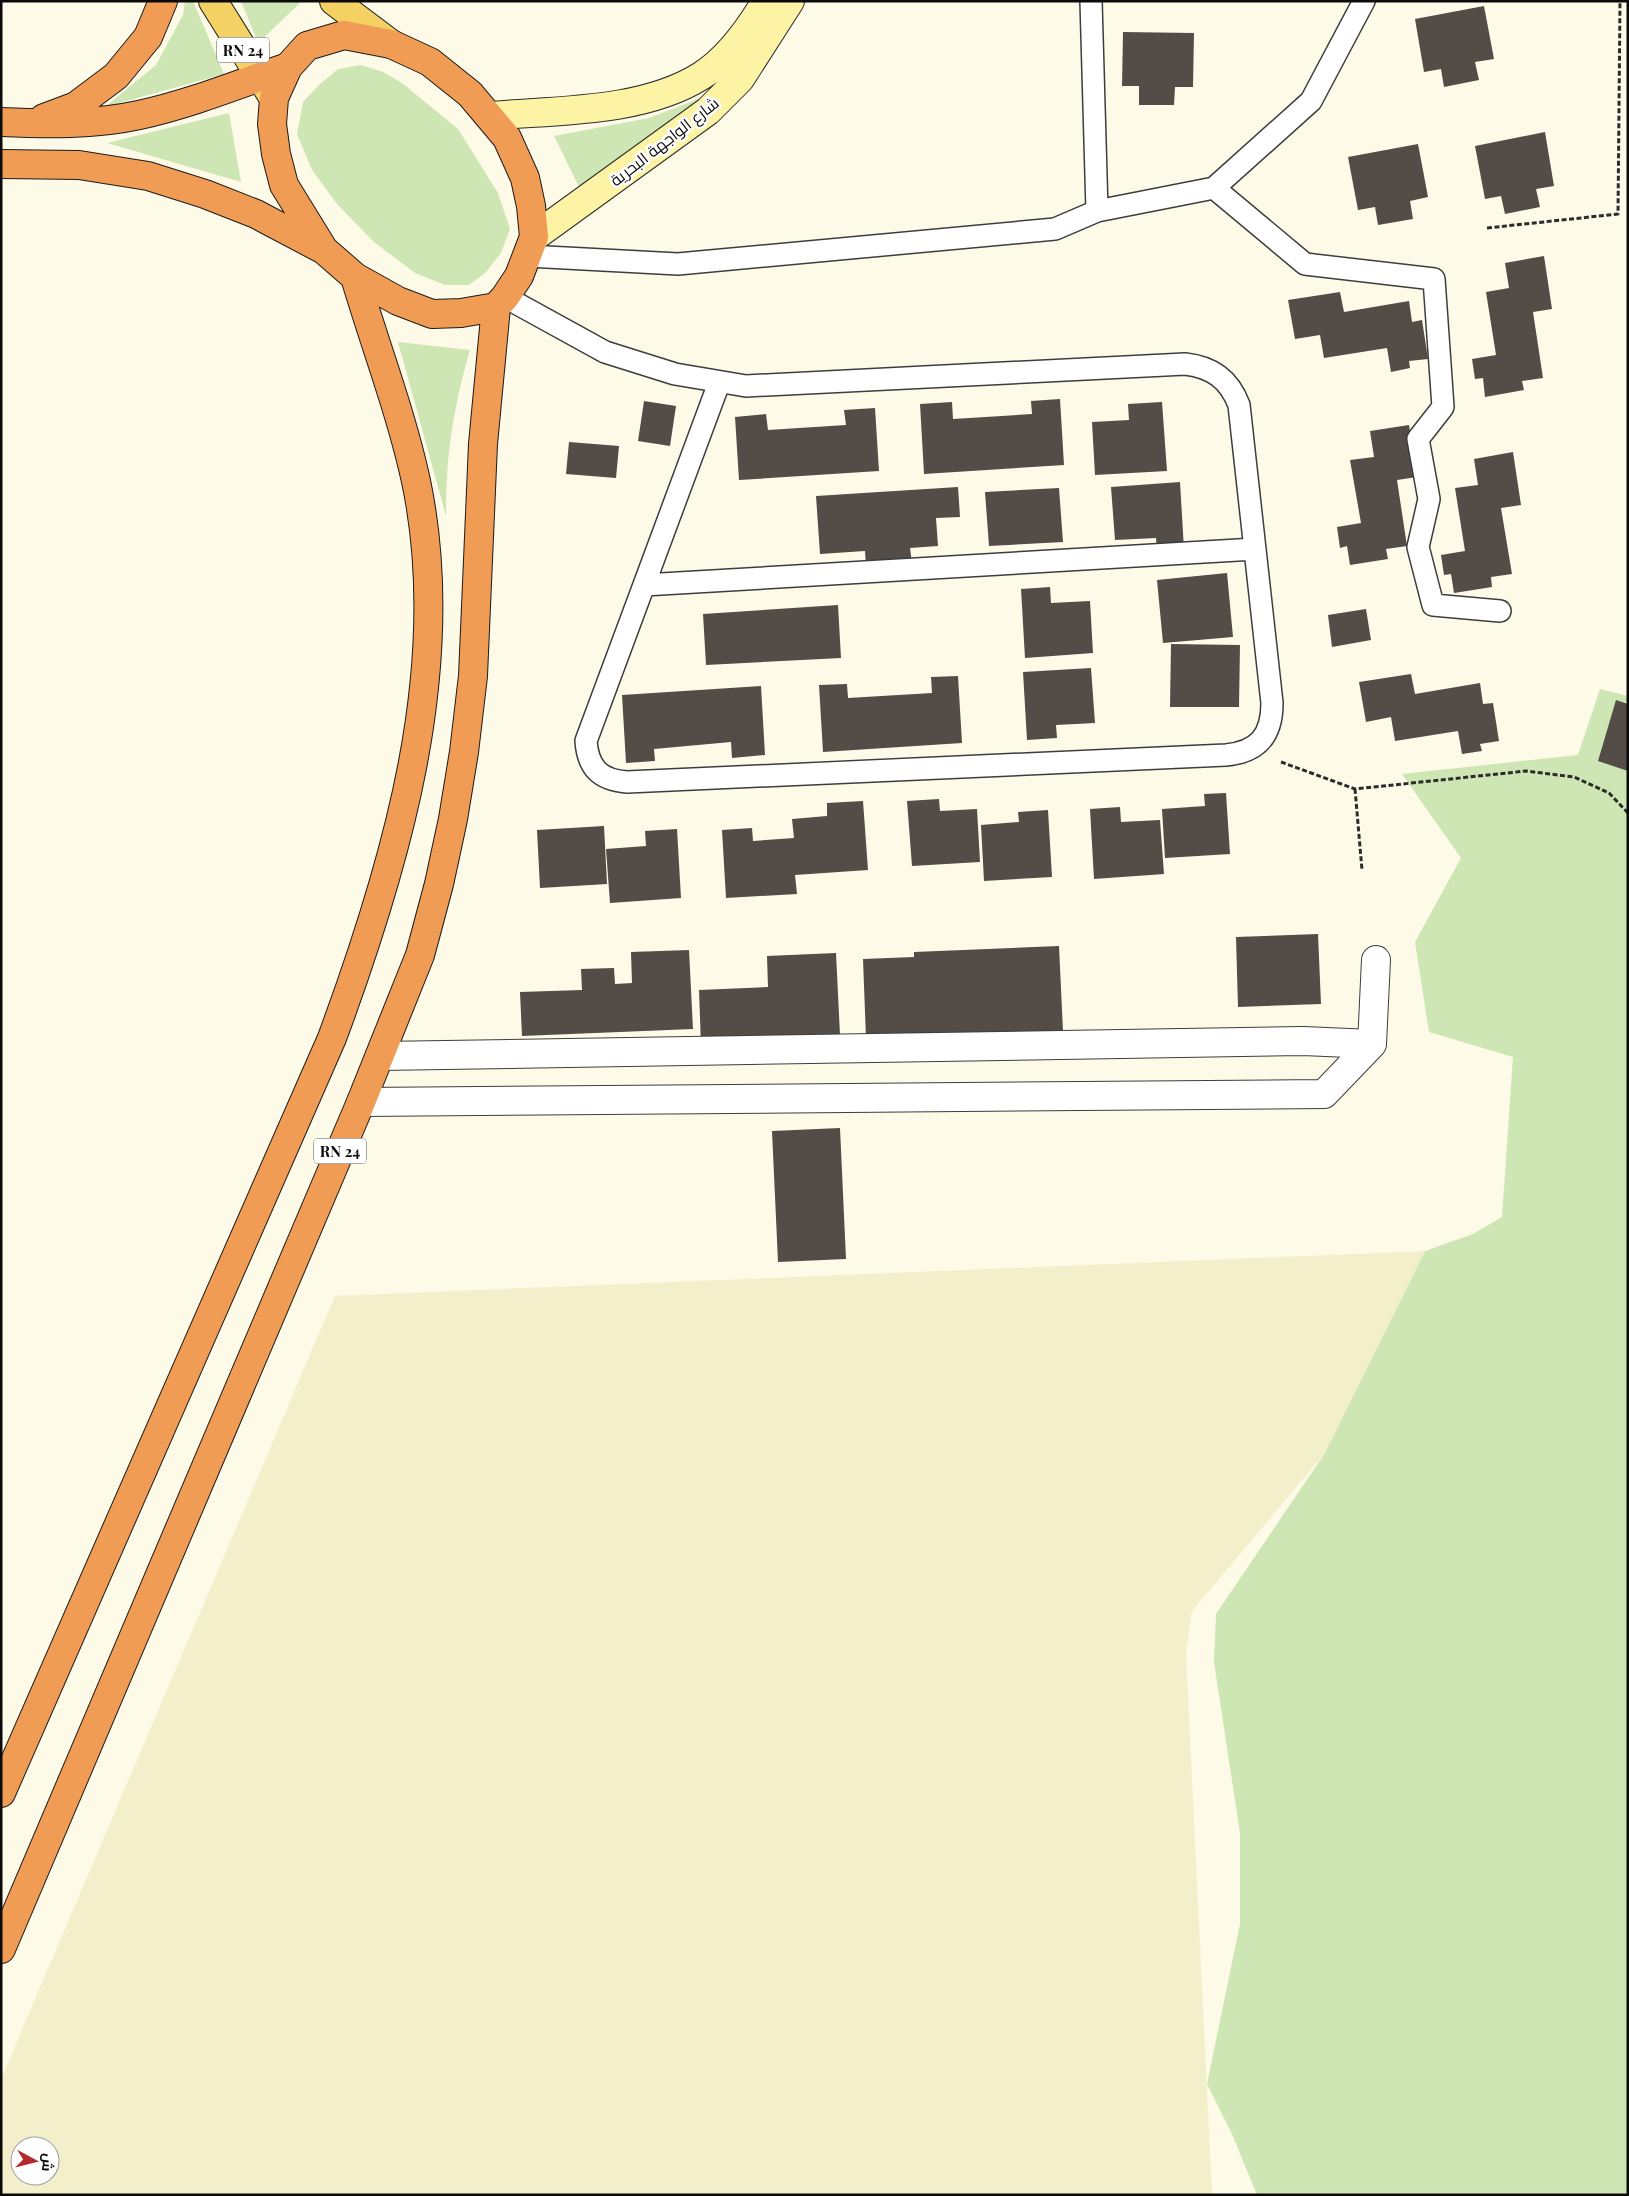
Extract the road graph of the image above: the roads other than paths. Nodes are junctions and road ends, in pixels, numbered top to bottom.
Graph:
1 (163, 1) edge
2 (213, 1) edge
3 (334, 1) edge
4 (766, 1) edge
5 (790, 1) edge
6 (1090, 1) edge
7 (1364, 1) edge
8 (391, 44) junction
9 (267, 88) junction
10 (489, 116) junction
11 (1, 122) edge
12 (28, 124) junction
13 (1, 164) edge
14 (1214, 188) junction
15 (1097, 211) junction
16 (531, 246) junction
17 (324, 250) junction
18 (355, 277) junction
19 (500, 302) junction
20 (719, 383) junction
21 (1255, 549) junction
22 (644, 584) junction
23 (1500, 611) dead end
24 (1376, 960) dead end
25 (1372, 1044) junction
26 (380, 1056) junction
27 (361, 1102) junction
28 (1, 1793) edge
29 (1, 1949) edge

1 - 12 highway
2 - 9 main road, RN 24
3 - 8 main road
4 - 10 main road, شارع الواجهة البحرية
5 - 16 main road, شارع الواجهة البحرية
6 - 15 lane
7 - 14 lane
8 - 9 highway
8 - 10 highway
9 - 12 highway
9 - 17 highway
10 - 16 highway
11 - 12 highway
13 - 17 highway
14 - 15 lane
14 - 23 lane
15 - 16 lane
16 - 19 highway
17 - 18 highway
18 - 19 highway
18 - 28 highway, RN 24
19 - 20 lane
19 - 26 highway, RN 24
20 - 21 lane
20 - 22 lane
21 - 22 lane
21 - 22 lane
24 - 25 street
25 - 26 street
25 - 27 street
26 - 27 highway, RN 24
27 - 29 highway, RN 24

